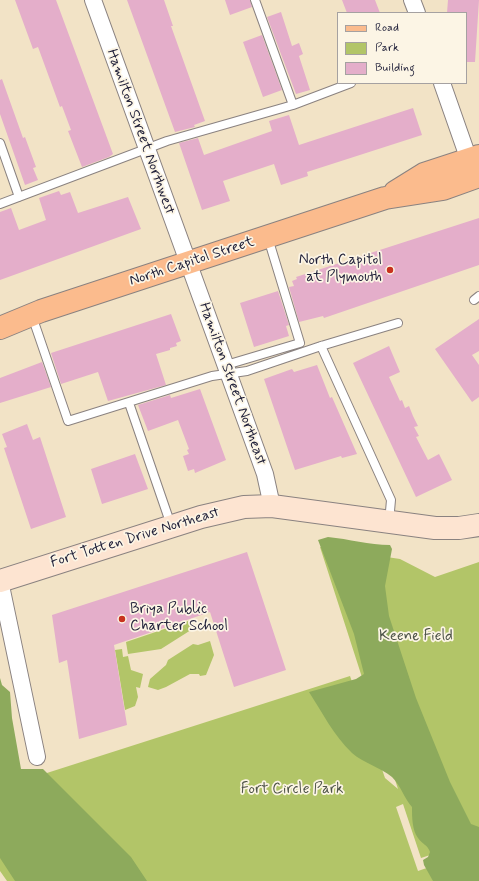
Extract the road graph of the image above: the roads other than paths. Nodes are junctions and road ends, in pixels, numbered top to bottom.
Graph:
1 (93, 0) edge
2 (255, 0) edge
3 (412, 0) edge
4 (417, 12) edge
5 (348, 84) edge
6 (442, 84) edge
7 (293, 105) junction
8 (0, 144) edge
9 (146, 150) junction
10 (476, 164) edge
11 (19, 197) junction
12 (0, 204) edge
13 (268, 237) junction
14 (188, 263) junction
15 (31, 315) junction
16 (398, 323) dead end
17 (0, 328) edge
18 (321, 346) junction
19 (227, 369) junction
20 (129, 403) junction
21 (272, 506) junction
22 (389, 523) junction
23 (479, 525) edge
24 (172, 526) junction
25 (0, 581) edge
26 (37, 757) dead end

1 - 9 street, Hamilton Street Northwest
2 - 7 lane
3 - 4 street
5 - 7 lane
6 - 10 street
7 - 9 lane
8 - 11 lane
9 - 11 lane
9 - 14 street, Hamilton Street Northwest
10 - 13 main road, North Capitol Street
11 - 12 lane
13 - 14 main road, North Capitol Street
13 - 19 lane
14 - 15 main road, North Capitol Street
14 - 19 street, Hamilton Street Northeast
15 - 17 main road, North Capitol Street
15 - 20 lane
16 - 18 lane
18 - 19 lane
18 - 22 lane
19 - 20 lane
19 - 21 street, Hamilton Street Northeast
20 - 24 lane
21 - 22 street, Fort Totten Drive Northeast
21 - 24 street, Fort Totten Drive Northeast
22 - 23 street, Fort Totten Drive Northeast
24 - 25 street, Fort Totten Drive Northeast
25 - 26 street

